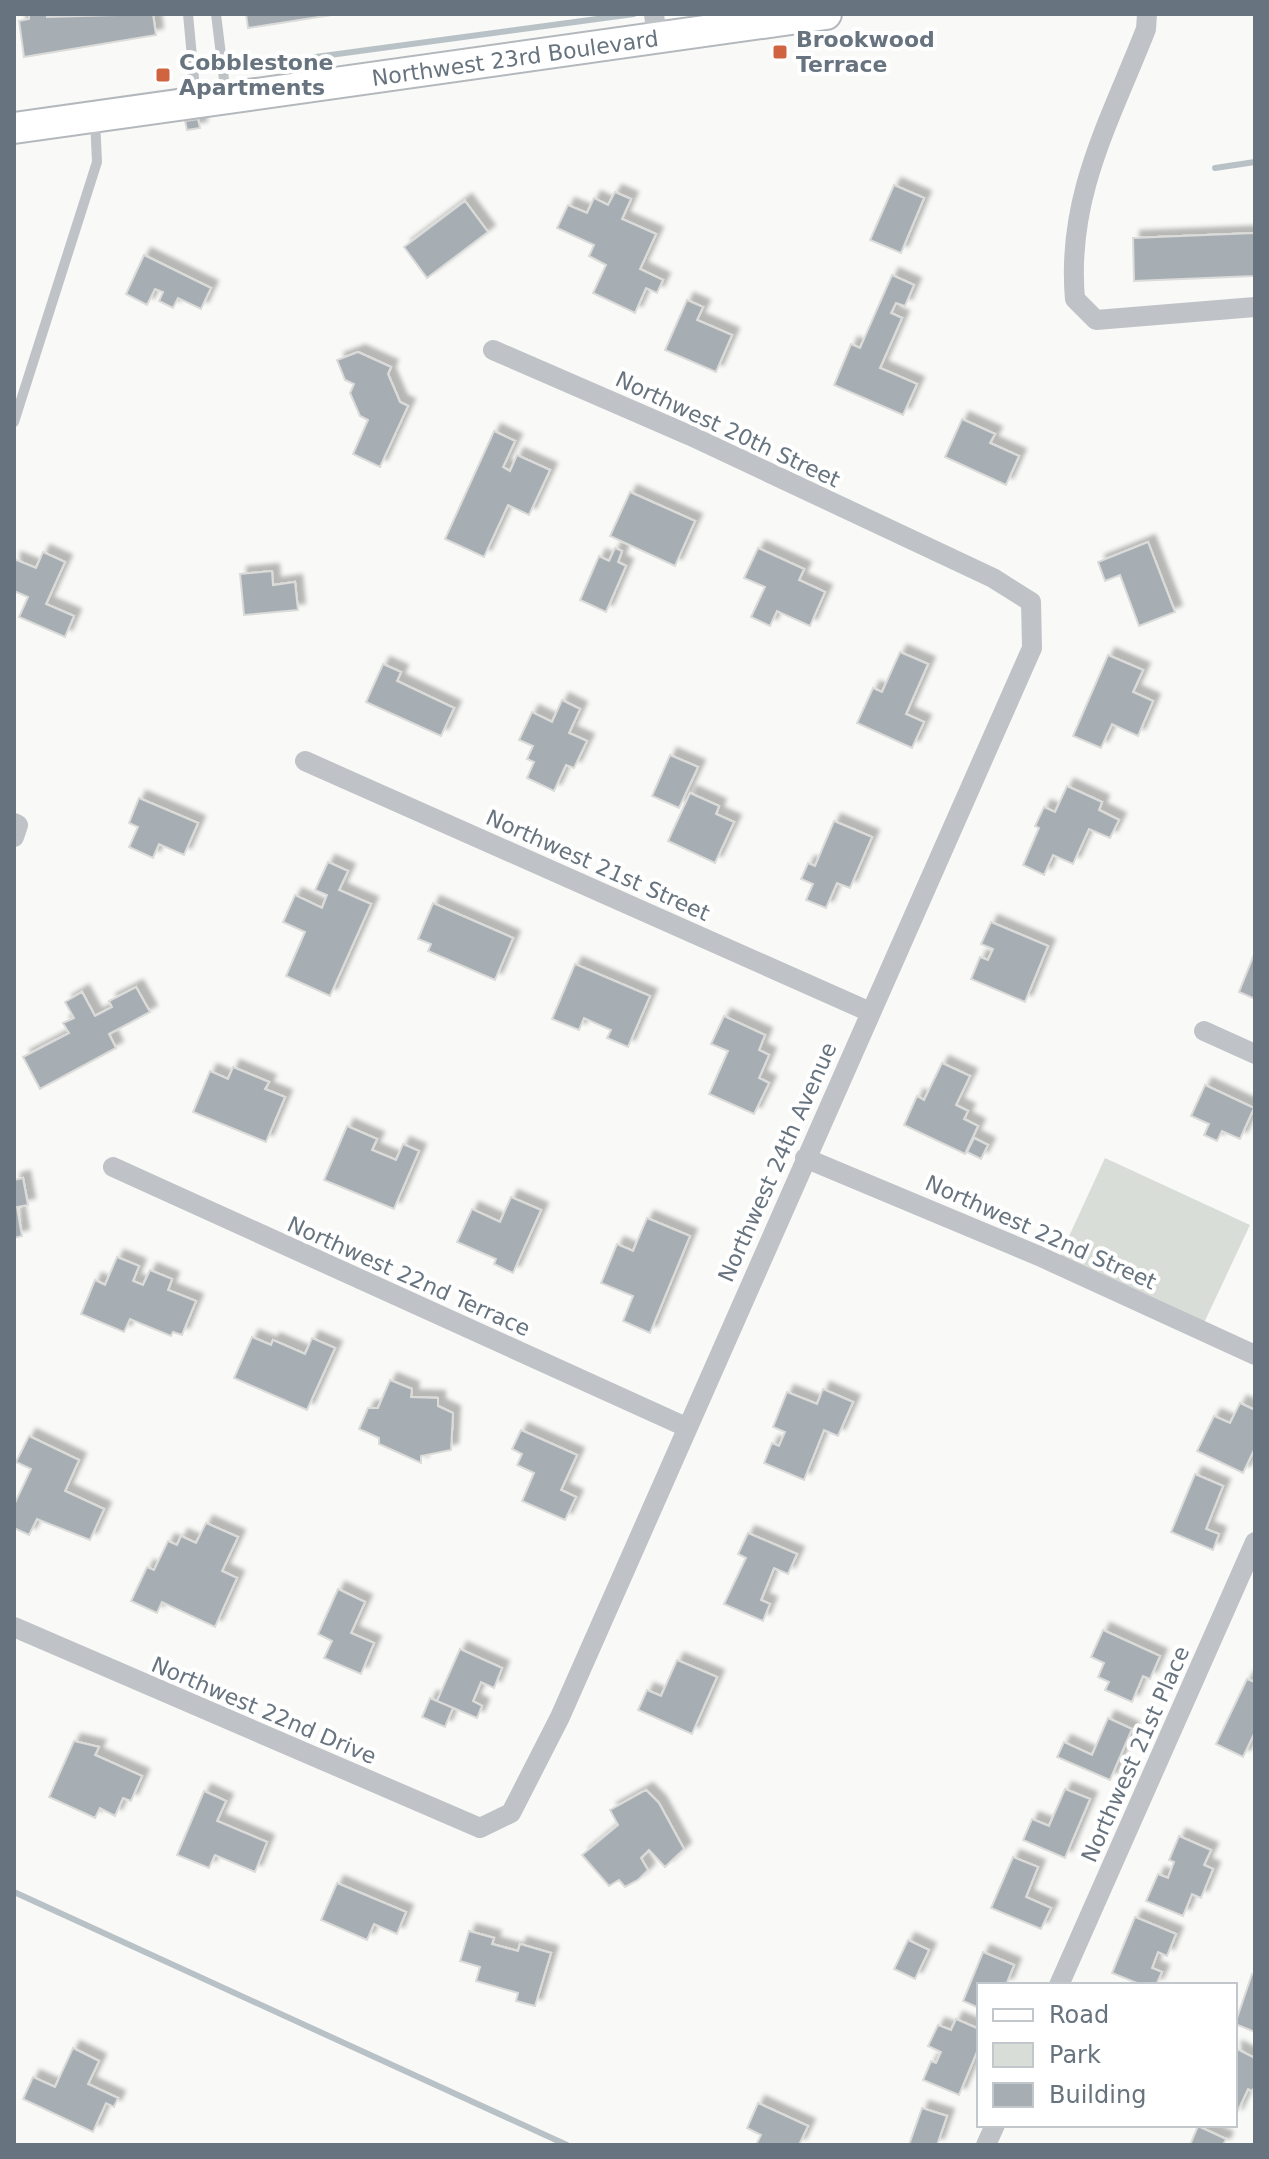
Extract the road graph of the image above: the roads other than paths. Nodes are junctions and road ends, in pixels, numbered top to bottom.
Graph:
1 (188, 14) edge
2 (216, 14) edge
3 (826, 14) edge
4 (1147, 14) edge
5 (754, 20) edge
6 (656, 26) edge
7 (211, 100) junction
8 (95, 117) junction
9 (14, 128) edge
10 (1255, 307) edge
11 (493, 350) dead end
12 (14, 422) edge
13 (942, 554) joint
14 (305, 761) dead end
15 (870, 1012) junction
16 (1204, 1031) dead end
17 (1255, 1054) edge
18 (805, 1158) junction
19 (113, 1167) dead end
20 (1255, 1355) edge
21 (686, 1427) junction
22 (1255, 1542) edge
23 (14, 1627) edge
24 (496, 1821) joint
25 (1060, 1983) edge

1 - 7 lane
2 - 7 lane
3 - 5 street, Northwest 23rd Boulevard
4 - 10 street
5 - 6 street, Northwest 23rd Boulevard
6 - 7 street, Northwest 23rd Boulevard
7 - 8 street, Northwest 23rd Boulevard
8 - 9 street, Northwest 23rd Boulevard
8 - 12 lane
11 - 13 street, Northwest 20th Street
13 - 15 street, Northwest 24th Avenue
14 - 15 street, Northwest 21st Street
15 - 18 street, Northwest 24th Avenue
16 - 17 street
18 - 20 street, Northwest 22nd Street
18 - 21 street, Northwest 24th Avenue
19 - 21 street, Northwest 22nd Terrace
21 - 24 street, Northwest 24th Avenue
22 - 25 street, Northwest 21st Place
23 - 24 street, Northwest 22nd Drive

